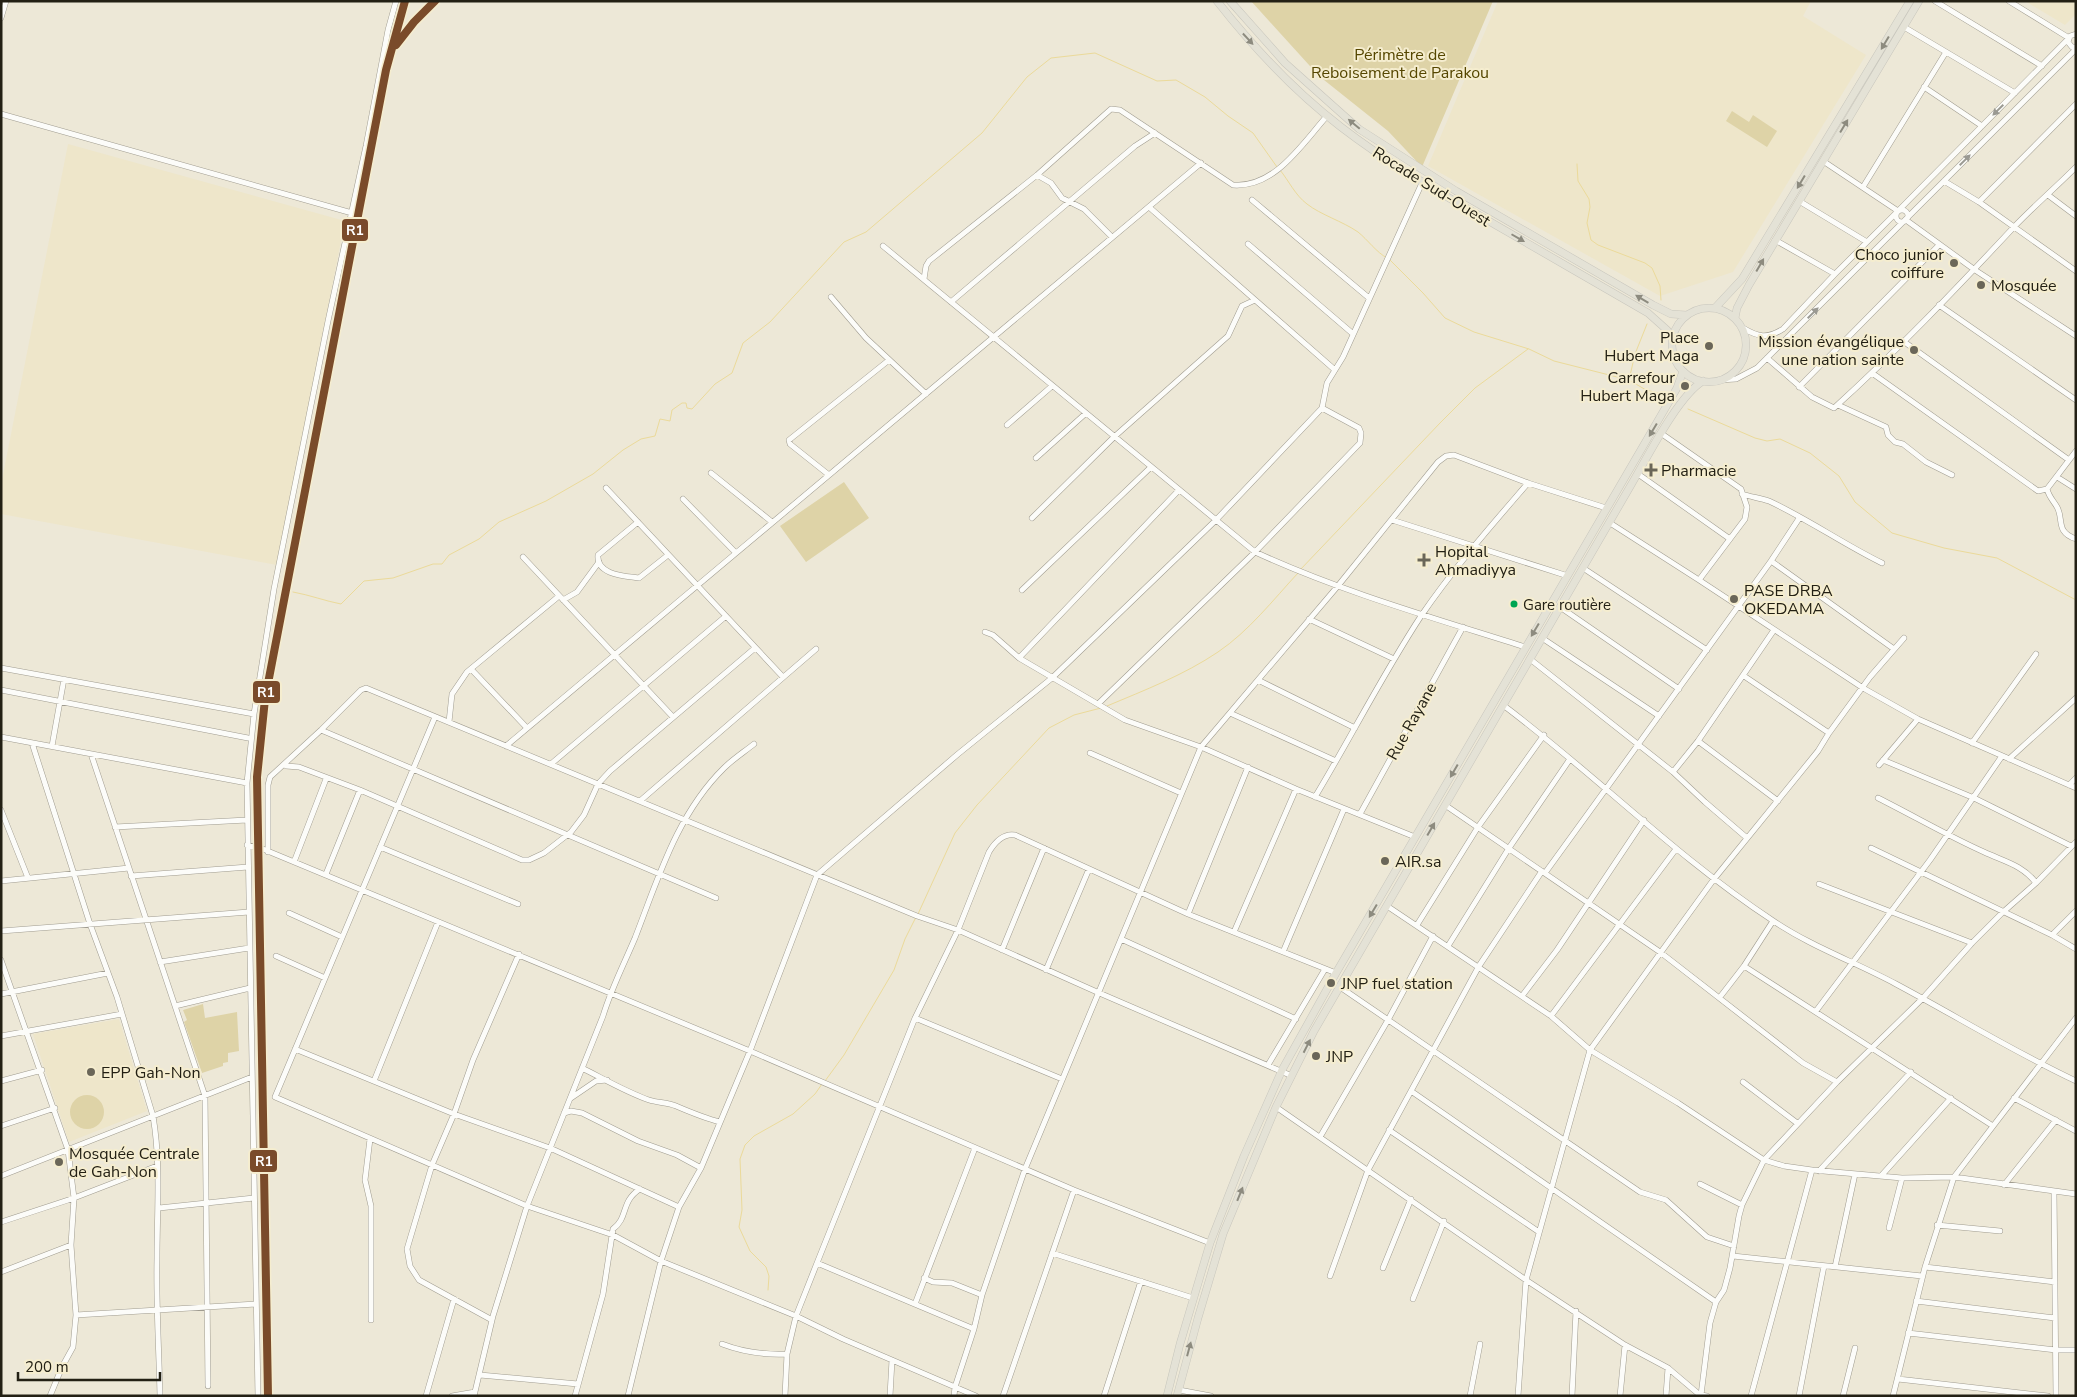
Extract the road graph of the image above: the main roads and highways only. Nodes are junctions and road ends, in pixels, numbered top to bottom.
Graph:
1 (1217, 1) edge
2 (1230, 1) edge
3 (1910, 1) edge
4 (1919, 1) edge
5 (1715, 308) junction
6 (1687, 315) junction
7 (1735, 318) junction
8 (1673, 338) junction
9 (1683, 371) junction
10 (1703, 381) junction
11 (1178, 1393) edge
12 (1167, 1396) edge

1 -> 8 main road, Rocade Sud-Ouest
6 -> 2 main road, Rocade Sud-Ouest
3 -> 5 main road
7 -> 4 main road
5 - 6 main road
5 - 7 main road
6 - 8 main road
7 - 10 main road
8 - 9 main road
9 - 10 main road
9 -> 12 main road
11 -> 10 main road

